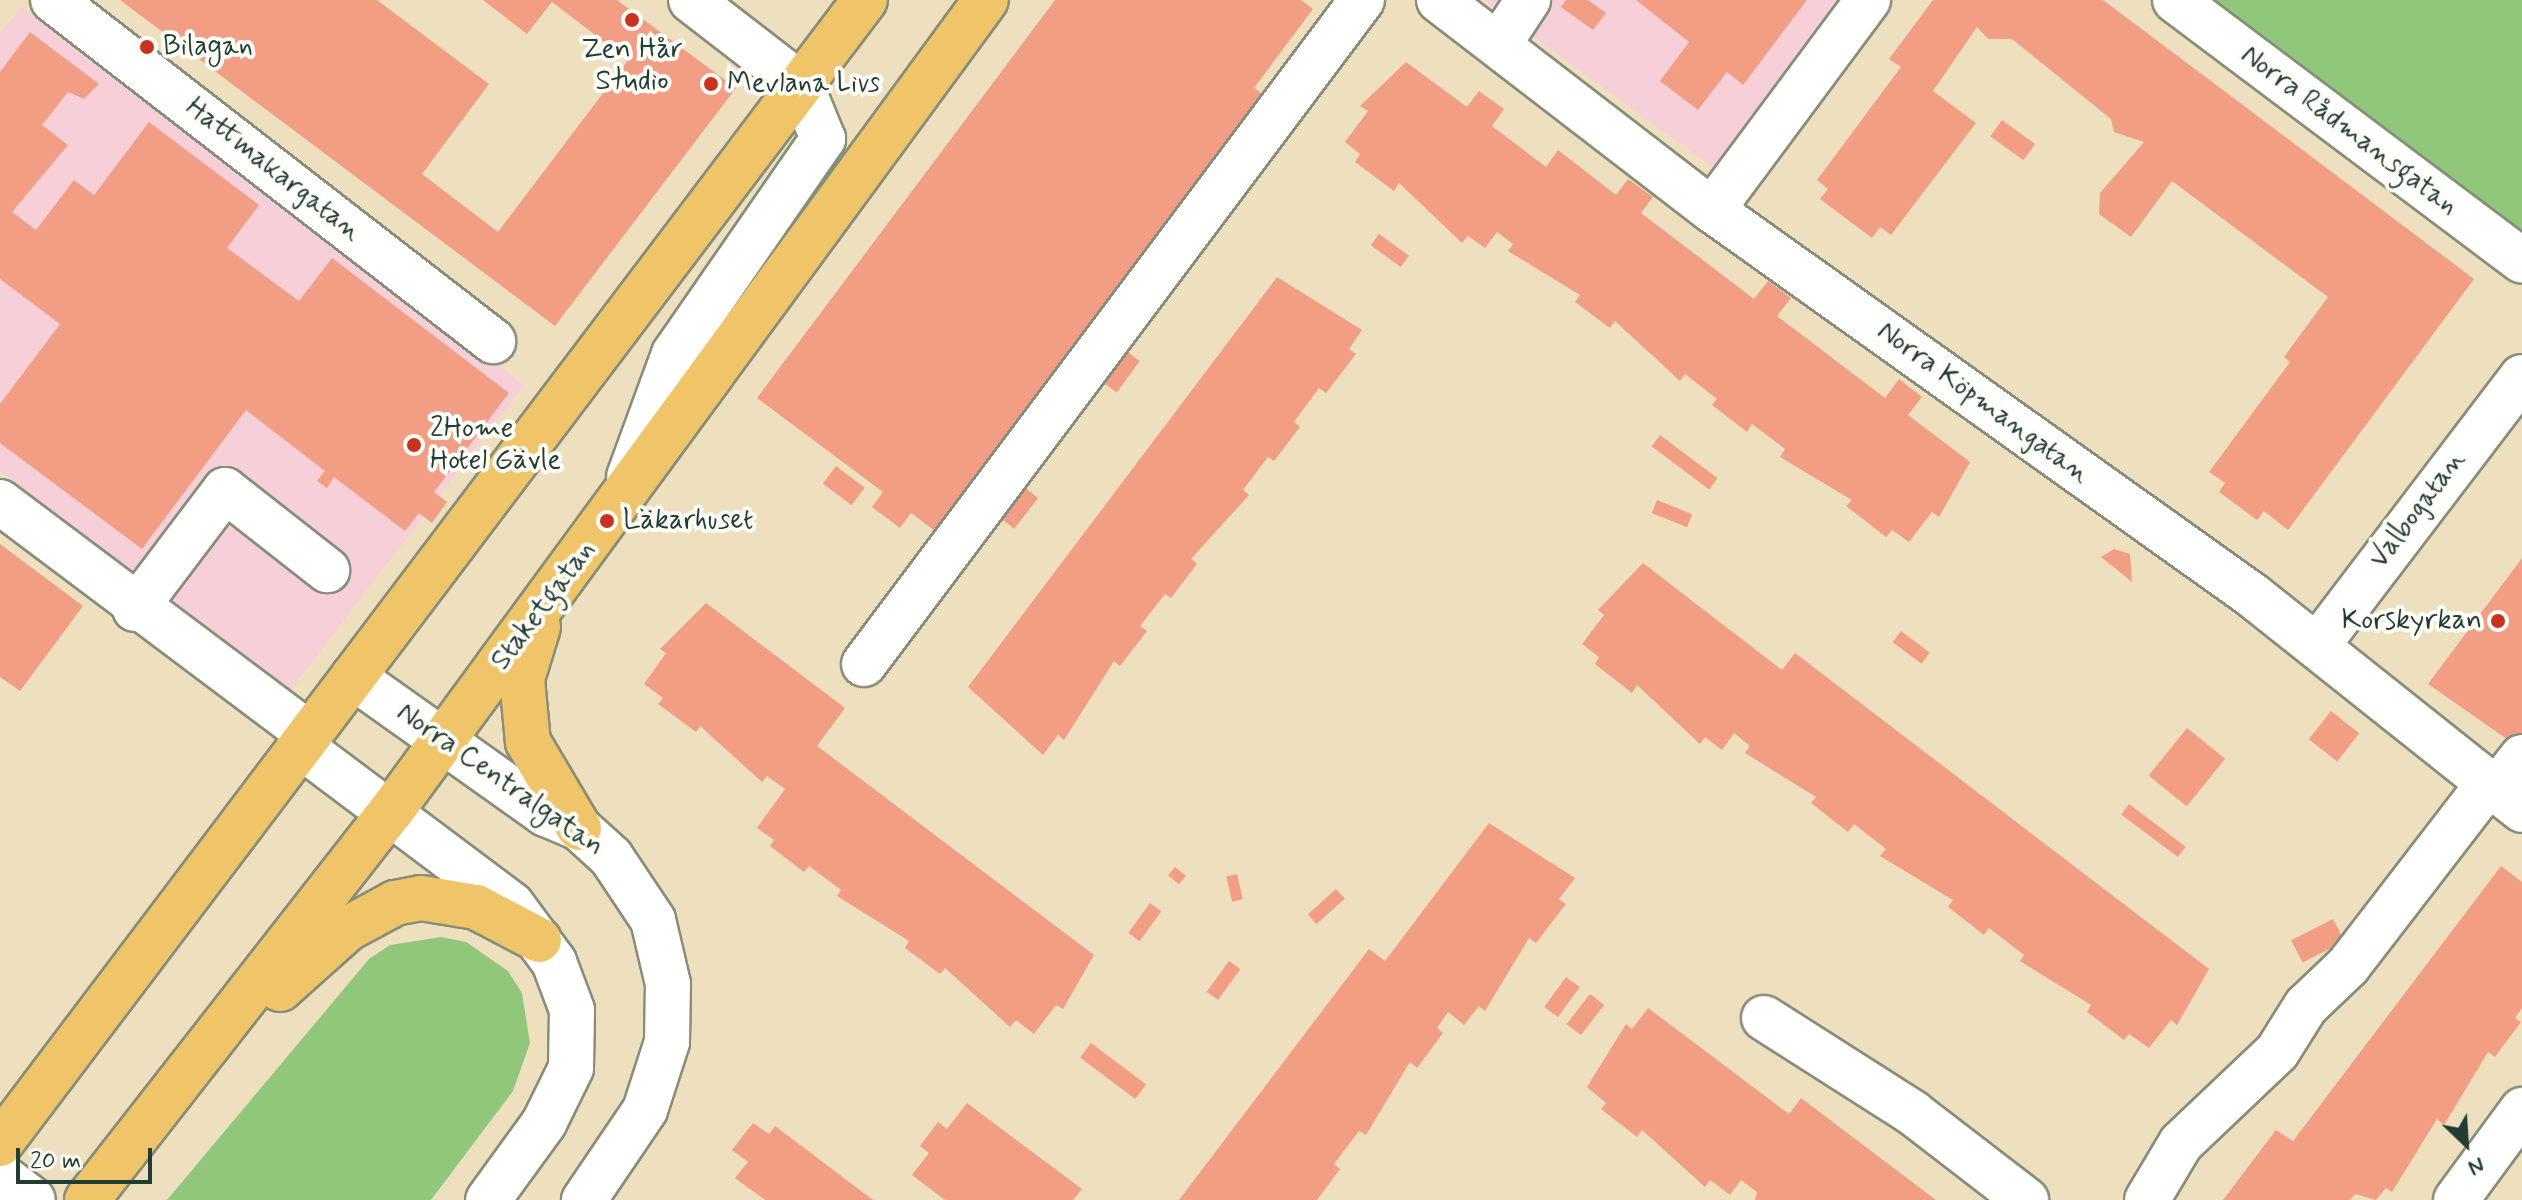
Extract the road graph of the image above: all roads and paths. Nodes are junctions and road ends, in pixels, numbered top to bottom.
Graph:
1 (53, 0) edge
2 (691, 0) edge
3 (865, 0) edge
4 (986, 0) edge
5 (1362, 0) edge
6 (1439, 0) edge
7 (1528, 0) edge
8 (1868, 0) edge
9 (2175, 0) edge
10 (1499, 44) junction
11 (801, 85) junction
12 (1712, 210) junction
13 (2522, 261) edge
14 (493, 341) dead end
15 (2522, 377) edge
16 (0, 502) edge
17 (619, 505) junction
18 (327, 570) dead end
19 (552, 595) junction
20 (135, 609) junction
21 (2317, 646) junction
22 (864, 664) dead end
23 (353, 677) junction
24 (305, 740) junction
25 (442, 741) junction
26 (2507, 785) edge
27 (392, 810) junction
28 (579, 828) junction
29 (539, 940) junction
30 (1764, 1018) dead end
31 (176, 1086) junction
32 (2522, 1110) edge
33 (0, 1144) edge
34 (0, 1175) edge
35 (33, 1200) edge
36 (87, 1200) edge
37 (488, 1200) edge
38 (584, 1200) edge
39 (2026, 1200) edge
40 (2147, 1200) edge
41 (2456, 1200) edge

1 - 14 street, Hattmakargatan
2 - 11 street
3 - 11 main road
4 - 17 main road, Staketgatan
5 - 22 street
6 - 10 street, Norra Köpmangatan
7 - 10 street
8 - 12 street
9 - 13 street, Norra Rådmansgatan
10 - 12 street, Norra Köpmangatan
11 - 17 street
11 - 23 main road
12 - 21 street, Norra Köpmangatan
15 - 21 street, Valbogatan
16 - 20 street
17 - 19 main road, Staketgatan
18 - 20 street
19 - 25 main road, Staketgatan
19 - 28 main road
20 - 24 street
21 - 26 street, Norra Köpmangatan
23 - 24 main road
23 - 25 street, Norra Centralgatan
24 - 27 street
24 - 33 main road
25 - 27 main road, Staketgatan
25 - 28 street, Norra Centralgatan
26 - 40 street
27 - 29 street
27 - 31 main road, Staketgatan
28 - 38 street, Norra Centralgatan
29 - 31 main road
29 - 37 street
30 - 39 street
31 - 36 main road, Staketgatan
32 - 41 street
34 - 35 street

